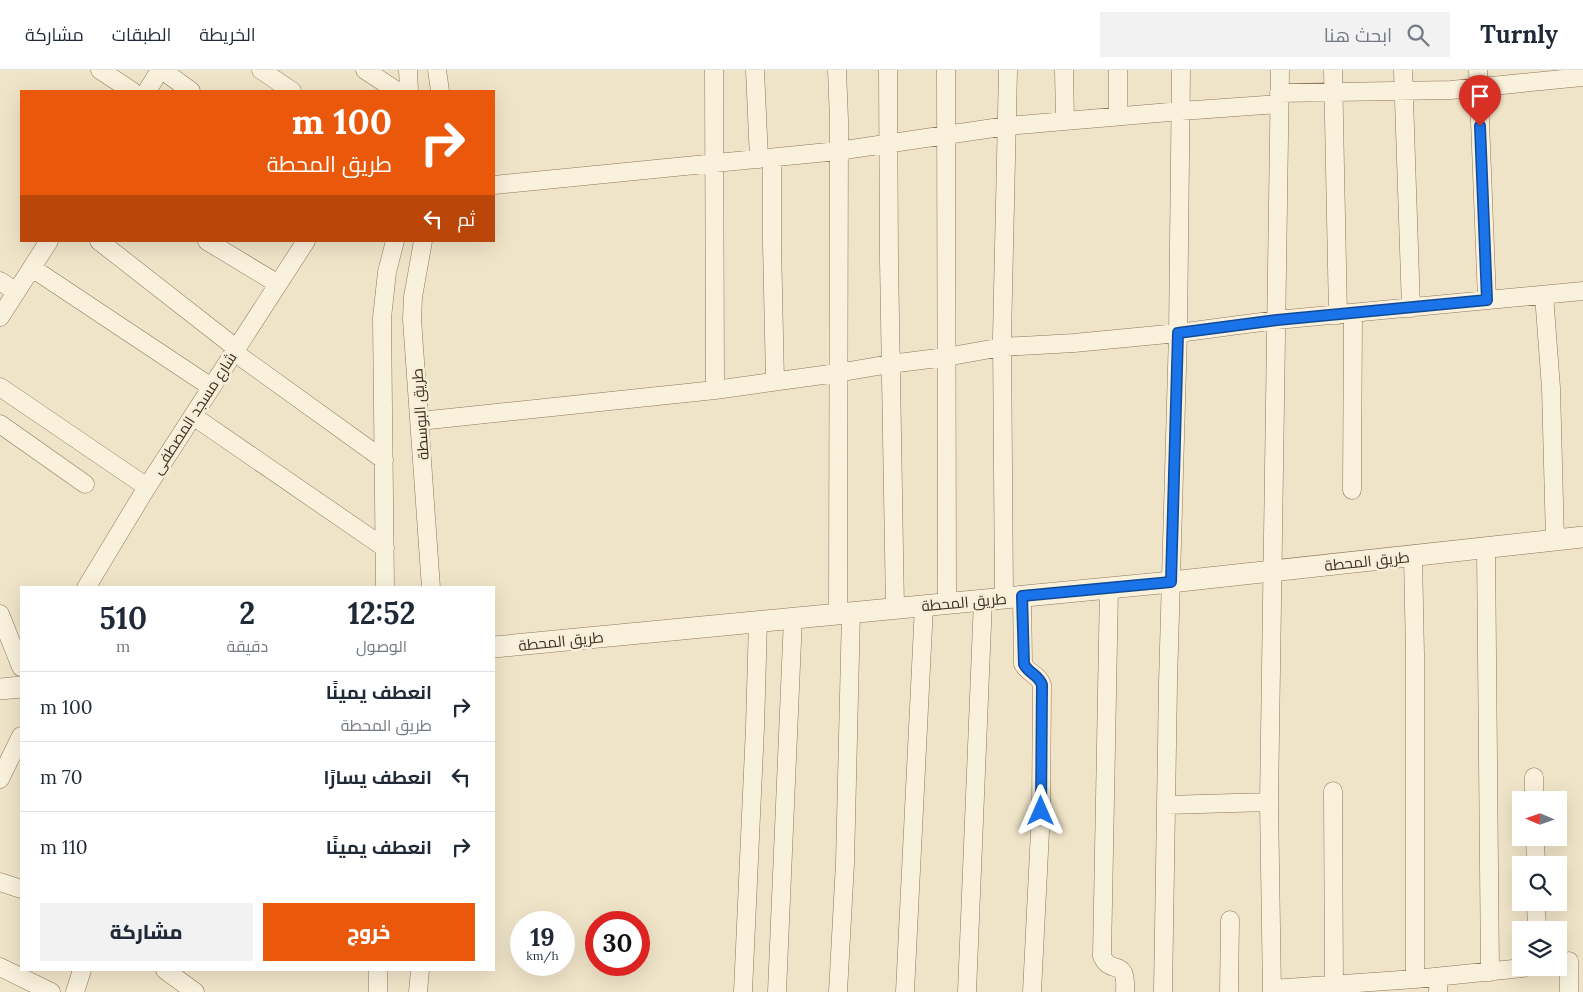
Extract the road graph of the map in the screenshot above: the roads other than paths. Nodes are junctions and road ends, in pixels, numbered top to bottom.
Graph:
1 (100, 70) edge
2 (161, 70) edge
3 (261, 70) edge
4 (365, 70) edge
5 (408, 70) edge
6 (437, 70) edge
7 (714, 70) edge
8 (755, 70) edge
9 (837, 70) edge
10 (888, 70) edge
11 (946, 70) edge
12 (1008, 70) edge
13 (1064, 70) edge
14 (1118, 70) edge
15 (1181, 70) edge
16 (1280, 70) edge
17 (1333, 70) edge
18 (1403, 70) edge
19 (1554, 75) edge
20 (1583, 77) edge
21 (1478, 79) edge
22 (130, 90) edge
23 (148, 90) edge
24 (190, 90) edge
25 (291, 90) edge
26 (395, 90) edge
27 (409, 90) edge
28 (440, 90) edge
29 (1404, 91) junction
30 (1332, 92) junction
31 (1279, 99) junction
32 (1181, 111) junction
33 (1118, 116) junction
34 (1065, 121) junction
35 (1007, 126) junction
36 (946, 135) junction
37 (888, 144) junction
38 (838, 151) junction
39 (765, 158) junction
40 (714, 164) junction
41 (495, 185) edge
42 (48, 242) edge
43 (99, 242) edge
44 (209, 242) edge
45 (305, 242) edge
46 (395, 242) edge
47 (423, 242) edge
48 (32, 268) junction
49 (0, 281) edge
50 (278, 284) junction
51 (1583, 291) edge
52 (16, 292) junction
53 (1544, 295) junction
54 (1487, 300) junction
55 (1411, 308) junction
56 (1345, 314) junction
57 (0, 317) edge
58 (1277, 320) junction
59 (1178, 333) junction
60 (1002, 347) junction
61 (235, 350) junction
62 (946, 357) junction
63 (890, 364) junction
64 (838, 373) junction
65 (775, 381) junction
66 (0, 387) edge
67 (211, 387) junction
68 (715, 390) junction
69 (193, 416) junction
70 (420, 420) junction
71 (0, 424) edge
72 (384, 460) junction
73 (85, 484) dead end
74 (147, 487) junction
75 (1352, 490) dead end
76 (1583, 537) edge
77 (1555, 540) junction
78 (385, 548) junction
79 (1486, 548) junction
80 (1413, 556) junction
81 (1273, 571) junction
82 (1171, 582) junction
83 (87, 586) edge
84 (385, 586) edge
85 (431, 586) edge
86 (1109, 588) junction
87 (1013, 597) junction
88 (983, 600) junction
89 (948, 604) junction
90 (924, 606) junction
91 (894, 608) junction
92 (844, 613) junction
93 (0, 614) edge
94 (793, 618) junction
95 (758, 621) junction
96 (495, 647) edge
97 (20, 664) edge
98 (20, 687) edge
99 (0, 689) edge
100 (20, 738) edge
101 (1534, 777) dead end
102 (0, 779) edge
103 (1333, 791) dead end
104 (1534, 791) edge
105 (1270, 802) junction
106 (1166, 805) junction
107 (0, 882) edge
108 (20, 889) edge
109 (1230, 920) dead end
110 (1570, 961) edge
111 (0, 967) edge
112 (1512, 969) edge
113 (82, 971) edge
114 (166, 971) edge
115 (378, 971) edge
116 (420, 971) edge
117 (1490, 972) junction
118 (1415, 979) junction
119 (1438, 984) edge
120 (1372, 987) edge
121 (1334, 988) edge
122 (1272, 990) edge
123 (51, 992) edge
124 (75, 992) edge
125 (195, 992) edge
126 (378, 992) edge
127 (418, 992) edge
128 (743, 992) edge
129 (777, 992) edge
130 (838, 992) edge
131 (905, 992) edge
132 (967, 992) edge
133 (1032, 992) edge
134 (1125, 992) edge
135 (1163, 992) edge
136 (1229, 992) edge
137 (1569, 992) edge

1 - 22 street
2 - 23 street
2 - 24 street
3 - 25 street
4 - 26 street
5 - 27 street
6 - 28 street
7 - 40 street
8 - 39 street
9 - 38 street
10 - 37 street
11 - 36 street
12 - 35 street
13 - 34 street
14 - 33 street
15 - 32 street
16 - 31 street
17 - 30 street
18 - 29 street
19 - 20 street
19 - 21 street
21 - 29 street
21 - 54 street
29 - 30 street
29 - 55 street
30 - 31 street
30 - 56 street
31 - 32 street
31 - 58 street
32 - 33 street
32 - 59 street
33 - 34 street
34 - 35 street
35 - 36 street
35 - 60 street
36 - 37 street
36 - 62 street
37 - 38 street
37 - 63 street
38 - 39 street
38 - 64 street
39 - 40 street
39 - 65 street
40 - 41 street
40 - 68 street
42 - 48 street
43 - 61 street
44 - 50 street
45 - 50 street, شارع مسجد المصطفى
46 - 72 street
47 - 70 street, طريق البوسطة
48 - 52 street
48 - 67 street
49 - 52 street
50 - 61 street, شارع مسجد المصطفى
51 - 53 street
52 - 57 street
53 - 54 street
53 - 77 street
54 - 55 street
55 - 56 street
56 - 58 street
56 - 75 street
58 - 59 street
58 - 81 street
59 - 60 street
59 - 82 street
60 - 62 street
60 - 87 street
61 - 67 street, شارع مسجد المصطفى
61 - 72 street
62 - 63 street
62 - 89 street
63 - 64 street
63 - 91 street
64 - 65 street
64 - 92 street
65 - 68 street
66 - 74 street
67 - 69 street, شارع مسجد المصطفى
68 - 70 street
69 - 74 street, شارع مسجد المصطفى
69 - 78 street
70 - 85 street, طريق البوسطة
71 - 73 street
72 - 78 street
74 - 83 street, شارع مسجد المصطفى
76 - 77 street, طريق المحطة
77 - 79 street, طريق المحطة
78 - 84 street
79 - 80 street, طريق المحطة
79 - 117 street
80 - 81 street, طريق المحطة
80 - 118 street
81 - 82 street, طريق المحطة
81 - 105 street
82 - 86 street, طريق المحطة
82 - 106 street
86 - 87 street, طريق المحطة
86 - 134 street
87 - 88 street, طريق المحطة
87 - 133 street
88 - 89 street, طريق المحطة
88 - 132 street
89 - 90 street, طريق المحطة
90 - 91 street, طريق المحطة
90 - 131 street
91 - 92 street, طريق المحطة
92 - 94 street, طريق المحطة
92 - 130 street
93 - 97 street
94 - 95 street, طريق المحطة
94 - 129 street
95 - 96 street, طريق المحطة
95 - 128 street
98 - 99 street
100 - 102 street
101 - 104 street
103 - 121 street
105 - 106 street
105 - 122 street
106 - 135 street
107 - 108 street
109 - 136 street
110 - 137 street
111 - 123 street
112 - 117 street
113 - 124 street
114 - 125 street
115 - 126 street
116 - 127 street
117 - 119 street
118 - 119 street
118 - 120 street
120 - 121 street
121 - 122 street

